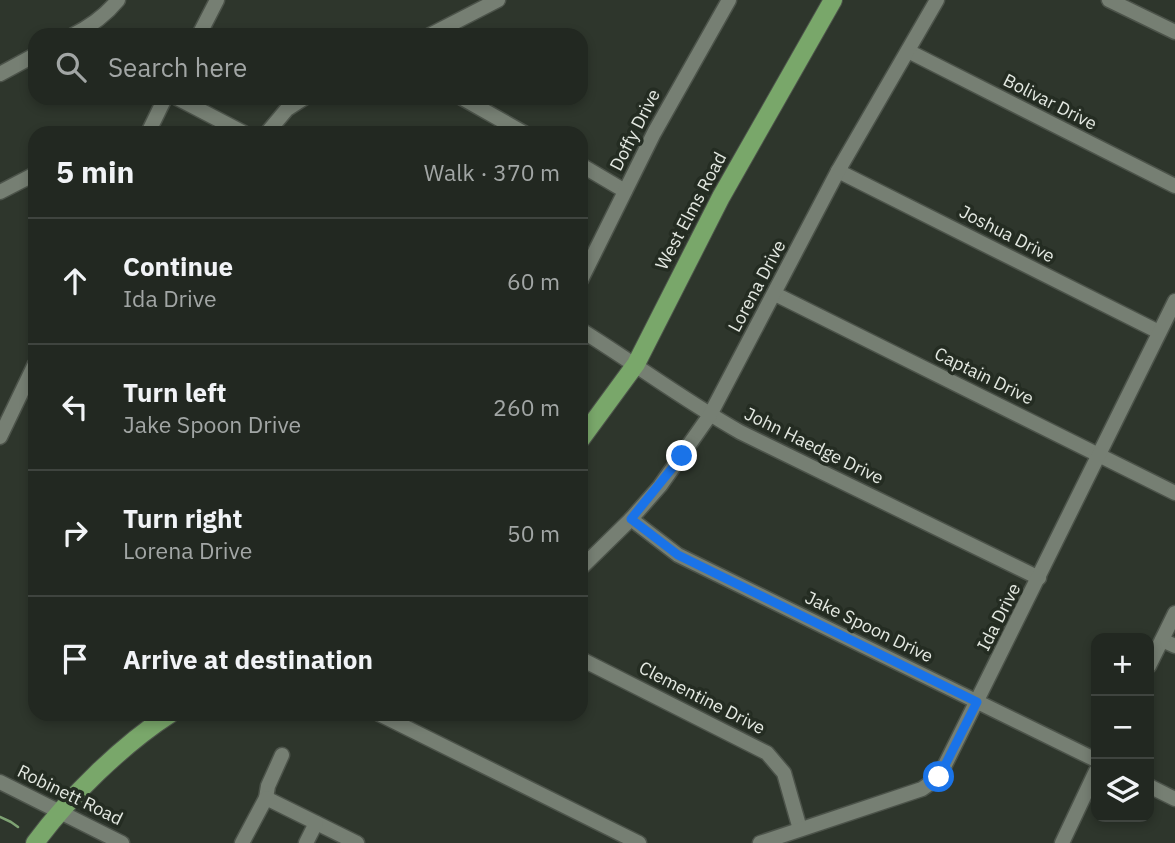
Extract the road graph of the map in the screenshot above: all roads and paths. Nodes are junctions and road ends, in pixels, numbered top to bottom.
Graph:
1 (118, 0) edge
2 (218, 0) edge
3 (499, 0) edge
4 (729, 0) edge
5 (833, 0) edge
6 (937, 0) edge
7 (1109, 0) edge
8 (87, 28) edge
9 (202, 28) edge
10 (444, 28) edge
11 (1175, 32) edge
12 (908, 51) junction
13 (28, 59) edge
14 (0, 74) edge
15 (162, 105) edge
16 (190, 105) edge
17 (293, 105) edge
18 (474, 105) edge
19 (151, 126) edge
20 (231, 126) edge
21 (273, 126) edge
22 (512, 126) edge
23 (588, 169) edge
24 (838, 171) junction
25 (28, 178) edge
26 (1175, 186) edge
27 (625, 191) junction
28 (0, 192) edge
29 (588, 266) edge
30 (775, 294) junction
31 (1175, 301) edge
32 (1159, 332) junction
33 (588, 334) edge
34 (636, 364) junction
35 (28, 379) edge
36 (710, 415) junction
37 (588, 429) edge
38 (0, 437) edge
39 (1099, 455) junction
40 (1175, 493) edge
41 (631, 519) junction
42 (588, 561) edge
43 (1039, 578) junction
44 (1175, 613) edge
45 (1168, 643) edge
46 (1154, 660) edge
47 (588, 663) edge
48 (977, 702) junction
49 (161, 721) edge
50 (398, 721) edge
51 (282, 755) dead end
52 (1094, 759) edge
53 (0, 782) edge
54 (1091, 782) edge
55 (1154, 788) edge
56 (266, 798) junction
57 (1175, 799) edge
58 (59, 811) junction
59 (316, 823) junction
60 (800, 830) junction
61 (341, 839) edge
62 (35, 843) edge
63 (122, 843) edge
64 (242, 843) edge
65 (306, 843) edge
66 (357, 843) edge
67 (639, 843) edge
68 (760, 843) edge
69 (1062, 843) edge

1 - 8 street
2 - 9 street
3 - 10 street
4 - 27 street, Doffy Drive
5 - 34 main road, West Elms Road
6 - 12 street, Lorena Drive
7 - 11 street
12 - 24 street, Lorena Drive
12 - 26 street, Bolivar Drive
13 - 14 street
15 - 19 street
16 - 20 street
17 - 21 street
18 - 22 street
23 - 27 street
24 - 30 street, Lorena Drive
24 - 32 street, Joshua Drive
25 - 28 street
27 - 29 street, Doffy Drive
30 - 36 street, Lorena Drive
30 - 39 street, Captain Drive
31 - 32 street, Ida Drive
32 - 39 street, Ida Drive
33 - 34 street, John Haedge Drive
34 - 36 street, John Haedge Drive
34 - 37 main road, West Elms Road
35 - 38 street
36 - 41 street, Lorena Drive
36 - 43 street, John Haedge Drive
39 - 40 street, Captain Drive
39 - 43 street, Ida Drive
41 - 42 street, Lorena Drive
41 - 48 street, Jake Spoon Drive
43 - 48 street, Ida Drive
44 - 45 street
45 - 46 street
47 - 60 street, Clementine Drive
48 - 52 street, Jake Spoon Drive
48 - 60 street, Ida Drive
49 - 58 main road
50 - 67 street
51 - 56 street
53 - 58 street, Robinett Road
54 - 69 street
55 - 57 street
56 - 59 street
56 - 64 street
58 - 62 main road
58 - 63 street, Robinett Road
59 - 61 street
59 - 65 street
60 - 68 street, Ida Drive
61 - 66 street

